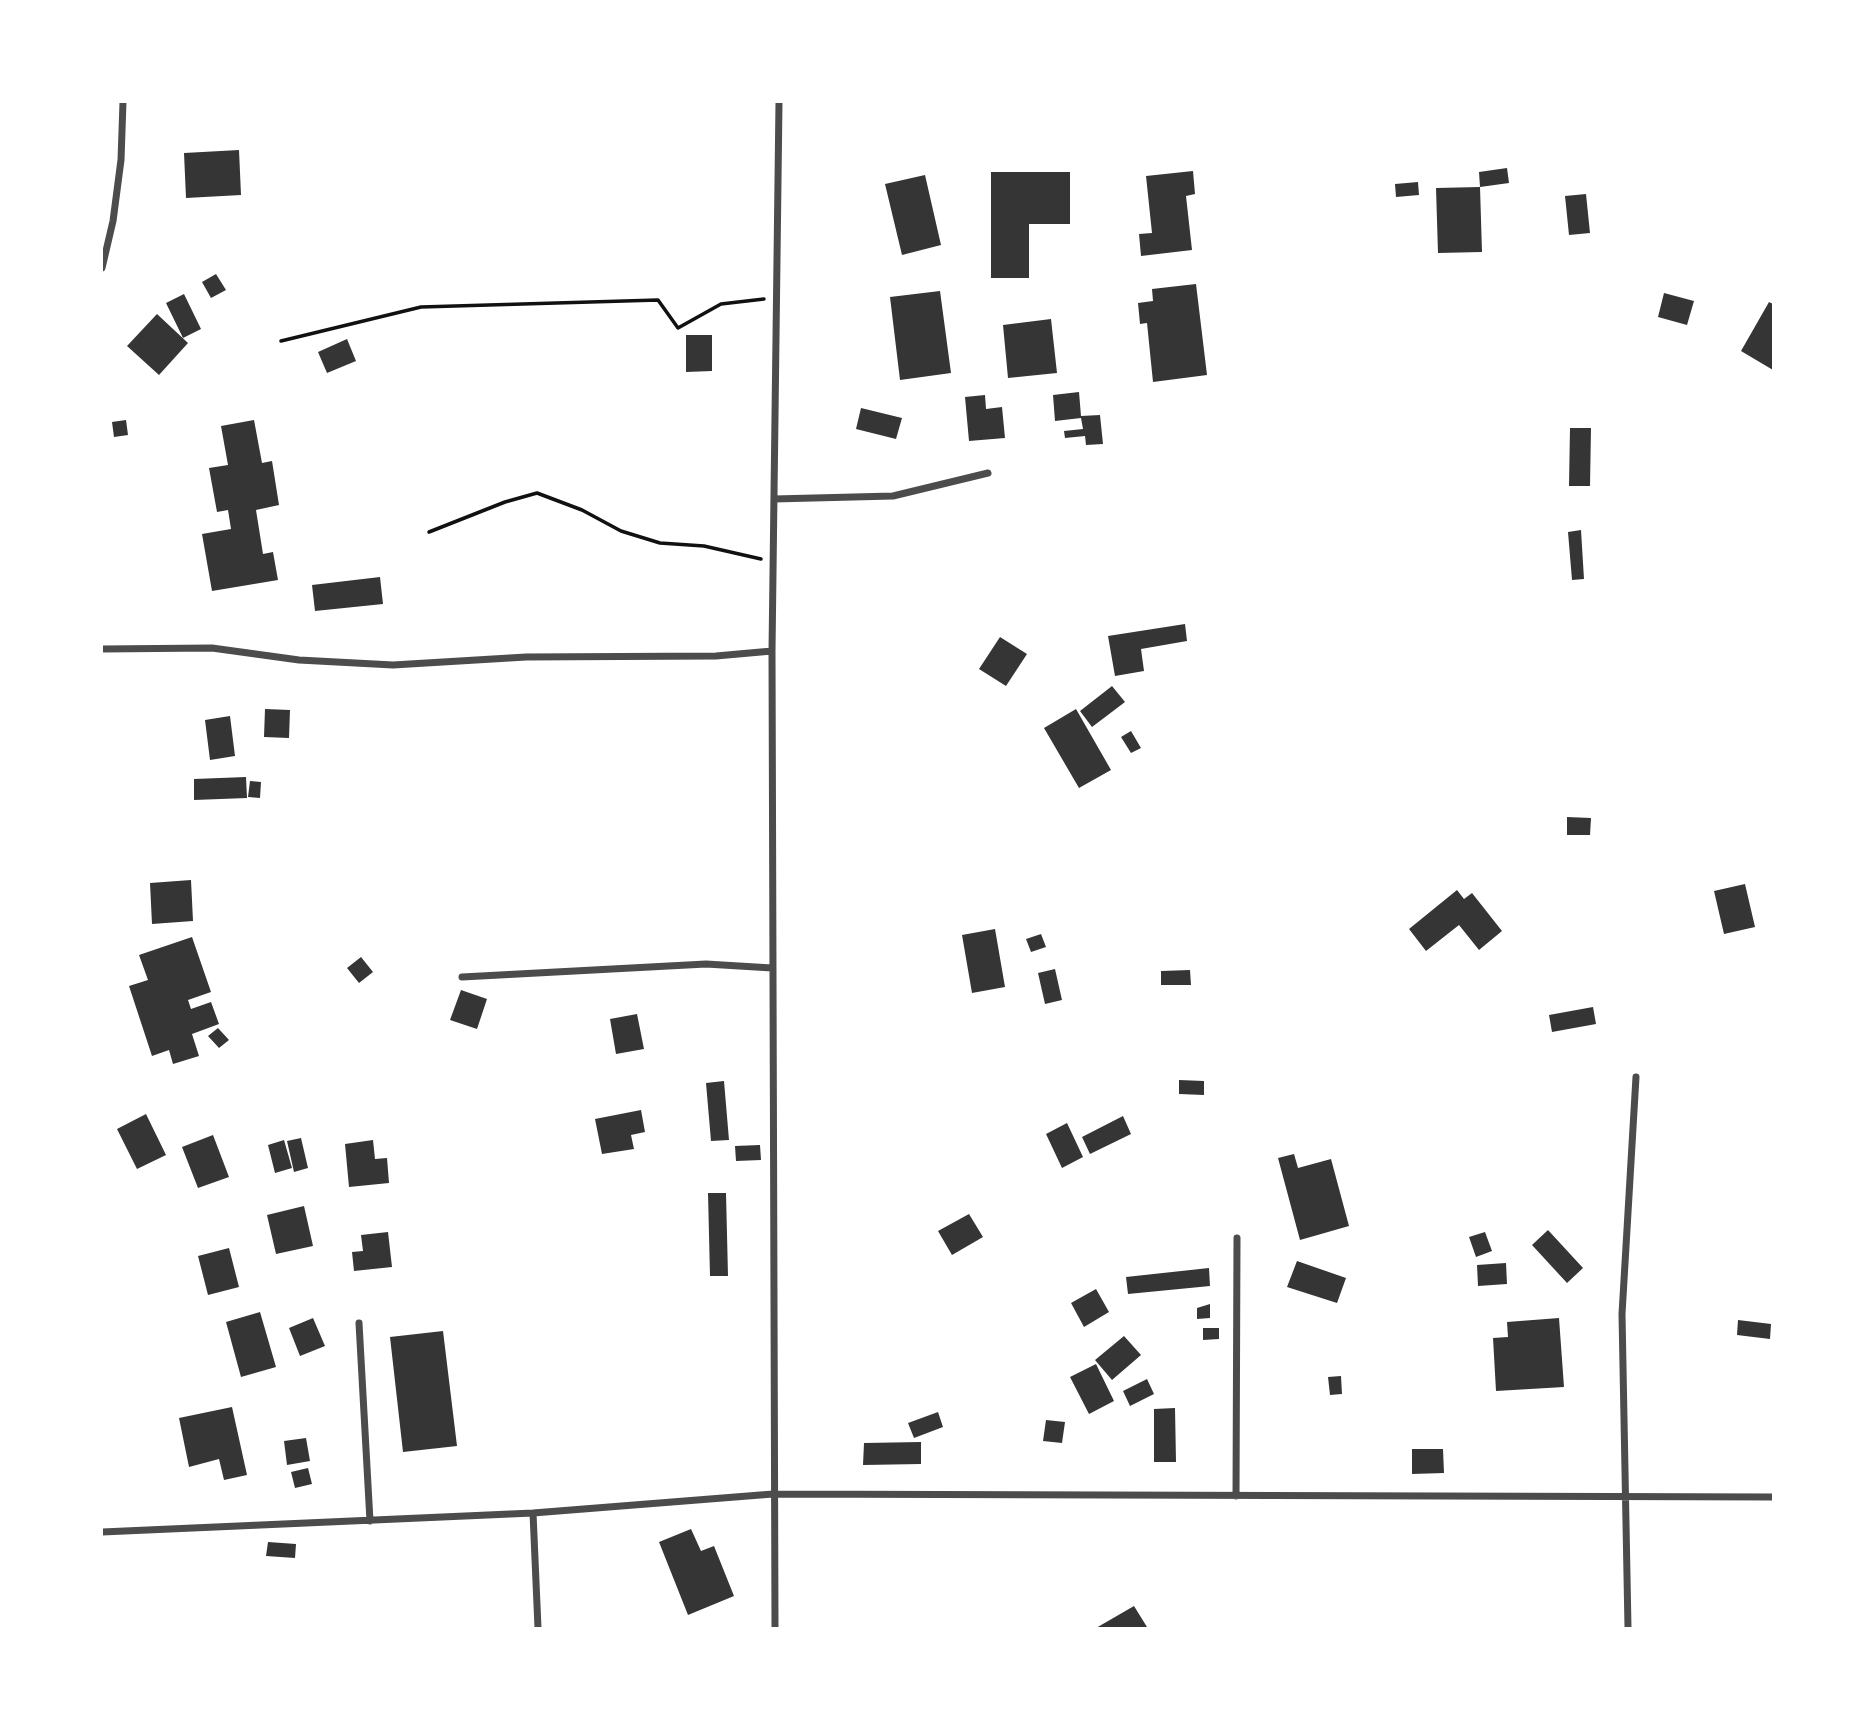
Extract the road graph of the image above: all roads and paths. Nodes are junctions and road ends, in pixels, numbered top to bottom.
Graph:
1 (123, 102) edge
2 (779, 102) edge
3 (102, 268) edge
4 (777, 298) junction
5 (281, 341) dead end
6 (988, 473) dead end
7 (774, 499) junction
8 (429, 532) dead end
9 (773, 562) junction
10 (102, 649) edge
11 (772, 652) junction
12 (772, 968) junction
13 (462, 977) dead end
14 (1636, 1077) dead end
15 (1237, 1238) dead end
16 (359, 1323) dead end
17 (773, 1494) junction
18 (1236, 1496) junction
19 (1625, 1497) junction
20 (1773, 1497) edge
21 (533, 1513) junction
22 (370, 1521) junction
23 (102, 1532) edge
24 (538, 1629) edge
25 (775, 1629) edge
26 (1628, 1629) edge

1 - 3 street
2 - 4 street
4 - 5 path
4 - 7 street
6 - 7 street
7 - 9 street
8 - 9 path
9 - 11 street
10 - 11 street
11 - 12 street
12 - 13 street
12 - 17 street
14 - 19 street
15 - 18 street
16 - 22 street
17 - 18 street
17 - 21 street
17 - 25 street
18 - 19 street
19 - 20 street
19 - 26 street
21 - 22 street
21 - 24 street
22 - 23 street

